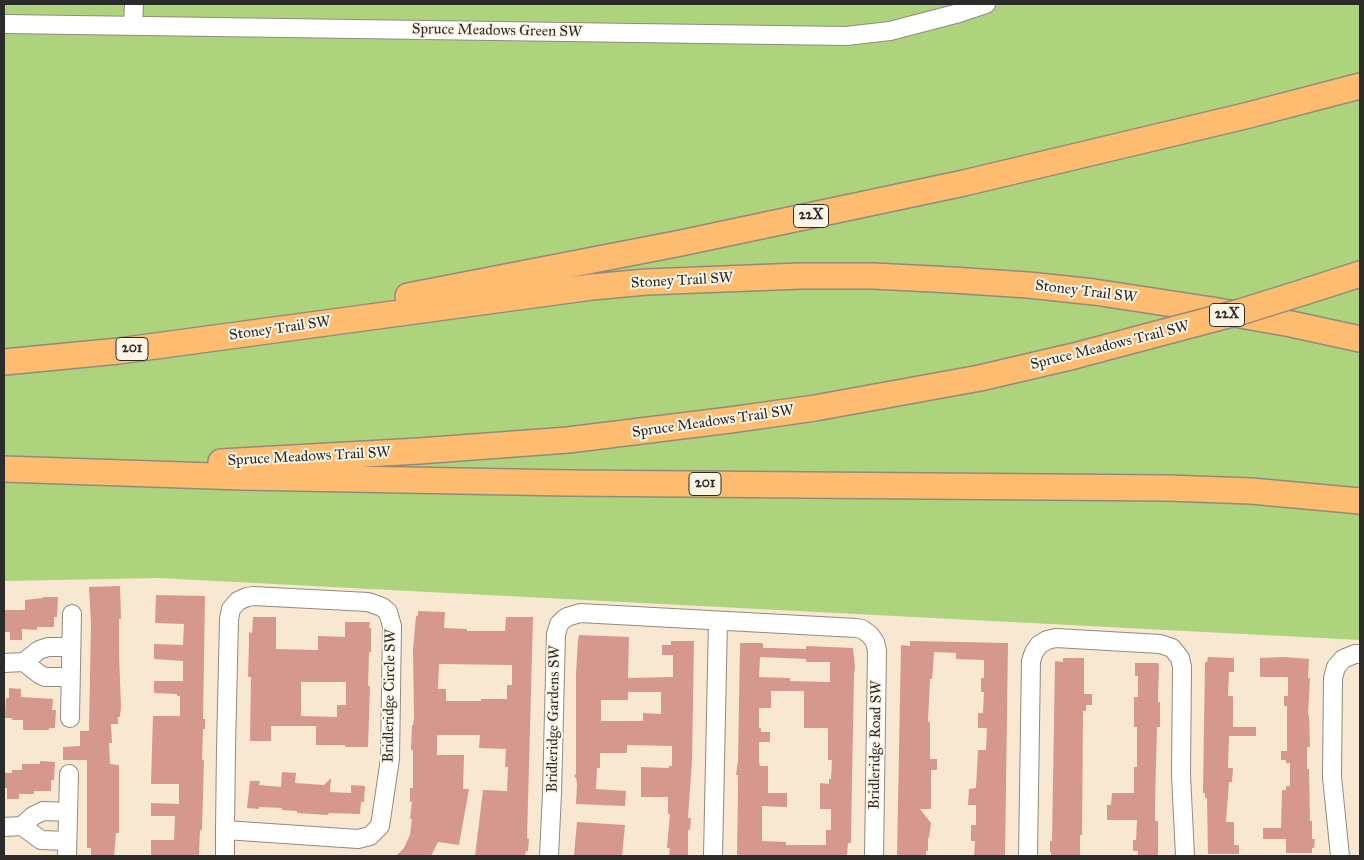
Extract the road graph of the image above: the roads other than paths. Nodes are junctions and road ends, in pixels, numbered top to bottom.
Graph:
1 (134, 4) edge
2 (986, 4) edge
3 (4, 24) edge
4 (133, 26) junction
5 (1360, 86) edge
6 (1360, 274) edge
7 (259, 331) junction
8 (1360, 339) edge
9 (4, 362) edge
10 (4, 469) edge
11 (49, 470) junction
12 (1360, 501) edge
13 (72, 614) dead end
14 (718, 621) junction
15 (870, 635) joint
16 (71, 647) junction
17 (1360, 654) edge
18 (24, 662) junction
19 (4, 663) edge
20 (70, 677) junction
21 (70, 718) dead end
22 (69, 774) dead end
23 (68, 812) junction
24 (22, 826) junction
25 (4, 827) edge
26 (225, 830) junction
27 (67, 849) edge
28 (225, 856) edge
29 (549, 856) edge
30 (713, 856) edge
31 (874, 856) edge
32 (1028, 856) edge
33 (1184, 856) edge
34 (1340, 856) edge

1 - 4 street
2 - 4 street, Spruce Meadows Green SW
3 - 4 street, Spruce Meadows Green SW
5 - 7 highway, 22X
6 - 11 highway, Spruce Meadows Trail SW / 22X, bridge
7 - 8 highway, Stoney Trail SW / 201
7 - 9 highway, Stoney Trail SW / 201
10 - 11 highway, 201
11 - 12 highway, 201
13 - 16 street
14 - 15 street, Bridleridge Gardens SW
14 - 29 street, Bridleridge Gardens SW
14 - 30 street
15 - 31 street, Bridleridge Road SW
16 - 18 street
16 - 20 street
17 - 34 street
18 - 19 street
18 - 20 street
20 - 21 street
22 - 23 street
23 - 24 street
23 - 27 street
24 - 25 street
24 - 27 street
26 - 26 street, Bridleridge Circle SW
26 - 28 street, Bridleridge Circle SW
32 - 33 street

